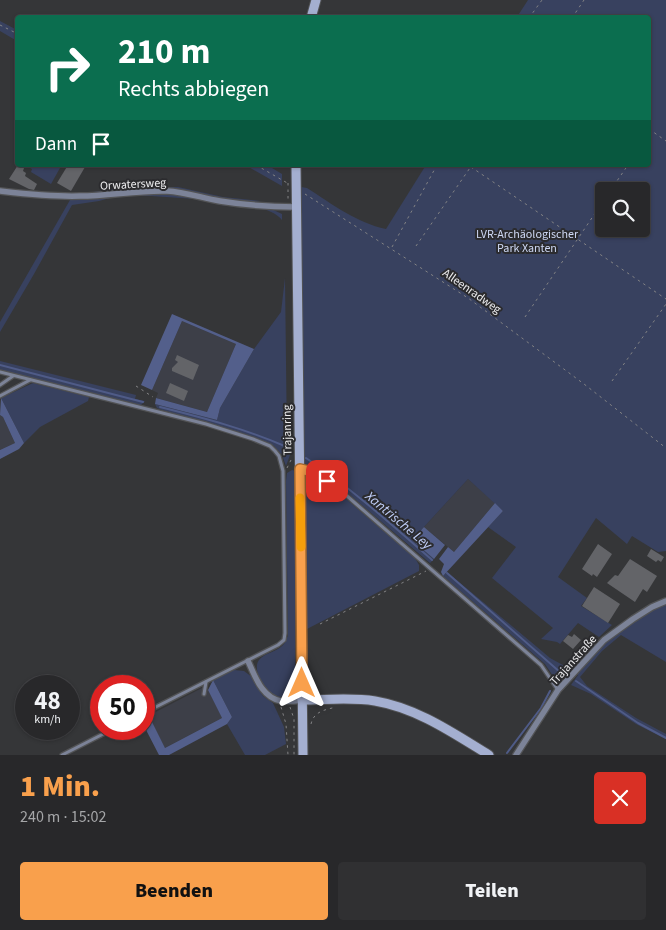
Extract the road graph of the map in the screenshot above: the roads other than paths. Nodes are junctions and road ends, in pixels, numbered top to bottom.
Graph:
1 (316, 0) edge
2 (312, 15) edge
3 (296, 167) edge
4 (0, 191) edge
5 (292, 207) junction
6 (0, 372) edge
7 (13, 376) junction
8 (31, 380) junction
9 (0, 384) edge
10 (0, 396) edge
11 (300, 469) junction
12 (666, 601) edge
13 (248, 661) junction
14 (206, 681) junction
15 (558, 690) junction
16 (204, 694) dead end
17 (302, 700) junction
18 (155, 707) edge
19 (91, 740) edge
20 (62, 755) edge
21 (303, 755) edge
22 (489, 755) edge
23 (516, 755) edge

1 - 2 main road
3 - 5 main road, Trajanring
4 - 5 street, Orwatersweg
5 - 11 main road, Trajanring
6 - 7 lane
7 - 8 lane
7 - 9 lane
8 - 10 lane
8 - 13 lane
11 - 15 lane
11 - 17 main road, Trajanring
12 - 15 street, Trajanstraße
13 - 14 lane
13 - 17 street
14 - 16 lane
14 - 18 lane
15 - 23 street, Trajanstraße
17 - 21 main road, Trajanring
17 - 22 main road
19 - 20 lane

